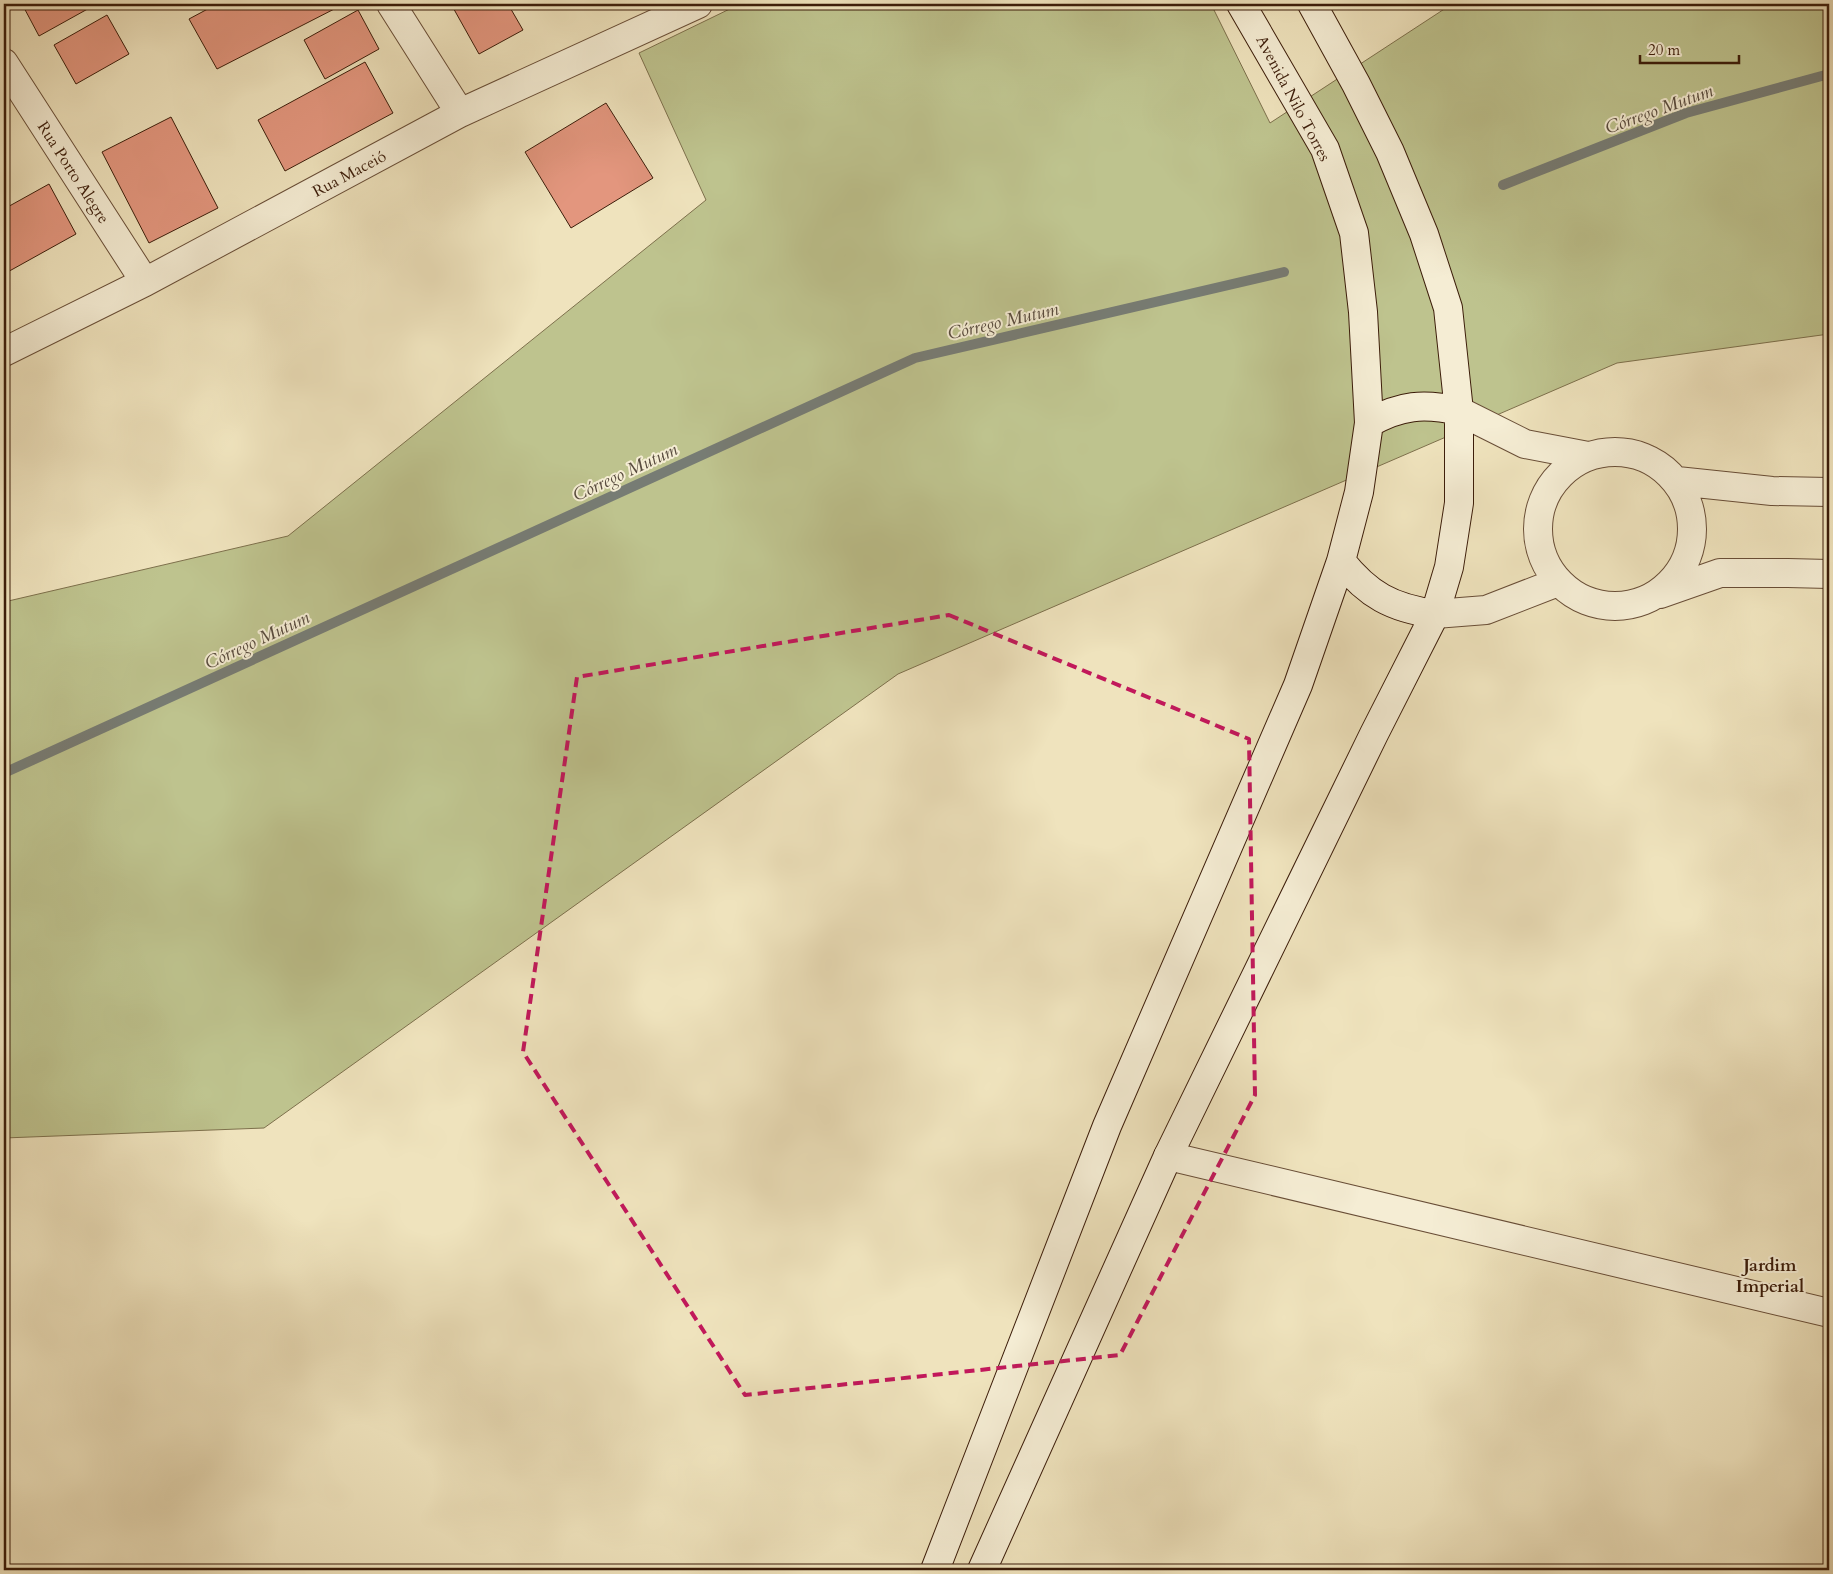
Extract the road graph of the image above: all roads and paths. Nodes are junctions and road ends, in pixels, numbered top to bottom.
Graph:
1 (391, 4) edge
2 (698, 4) edge
3 (1242, 4) edge
4 (1312, 4) edge
5 (4, 63) edge
6 (460, 113) junction
7 (145, 282) junction
8 (4, 352) edge
9 (1459, 411) junction
10 (1369, 423) junction
11 (1588, 456) junction
12 (1677, 481) junction
13 (1829, 492) edge
14 (1341, 561) junction
15 (1829, 574) edge
16 (1558, 582) junction
17 (1656, 596) junction
18 (1435, 614) junction
19 (1168, 1156) junction
20 (1829, 1313) edge
21 (935, 1570) edge
22 (982, 1570) edge

1 - 6 main road
2 - 6 main road, Rua Maceió
3 - 10 main road, Avenida Nilo Torres
4 - 9 main road
5 - 7 main road, Rua Porto Alegre
6 - 7 main road, Rua Maceió
7 - 8 main road, Rua Maceió
9 - 10 main road
9 - 11 main road
9 - 18 main road
10 - 14 main road, Avenida Nilo Torres
11 - 12 main road
11 - 16 main road
12 - 13 main road
12 - 17 main road
14 - 18 main road
14 - 21 main road, Avenida Nilo Torres
15 - 17 main road
16 - 17 main road
16 - 18 main road
18 - 19 main road
19 - 20 main road
19 - 22 main road

